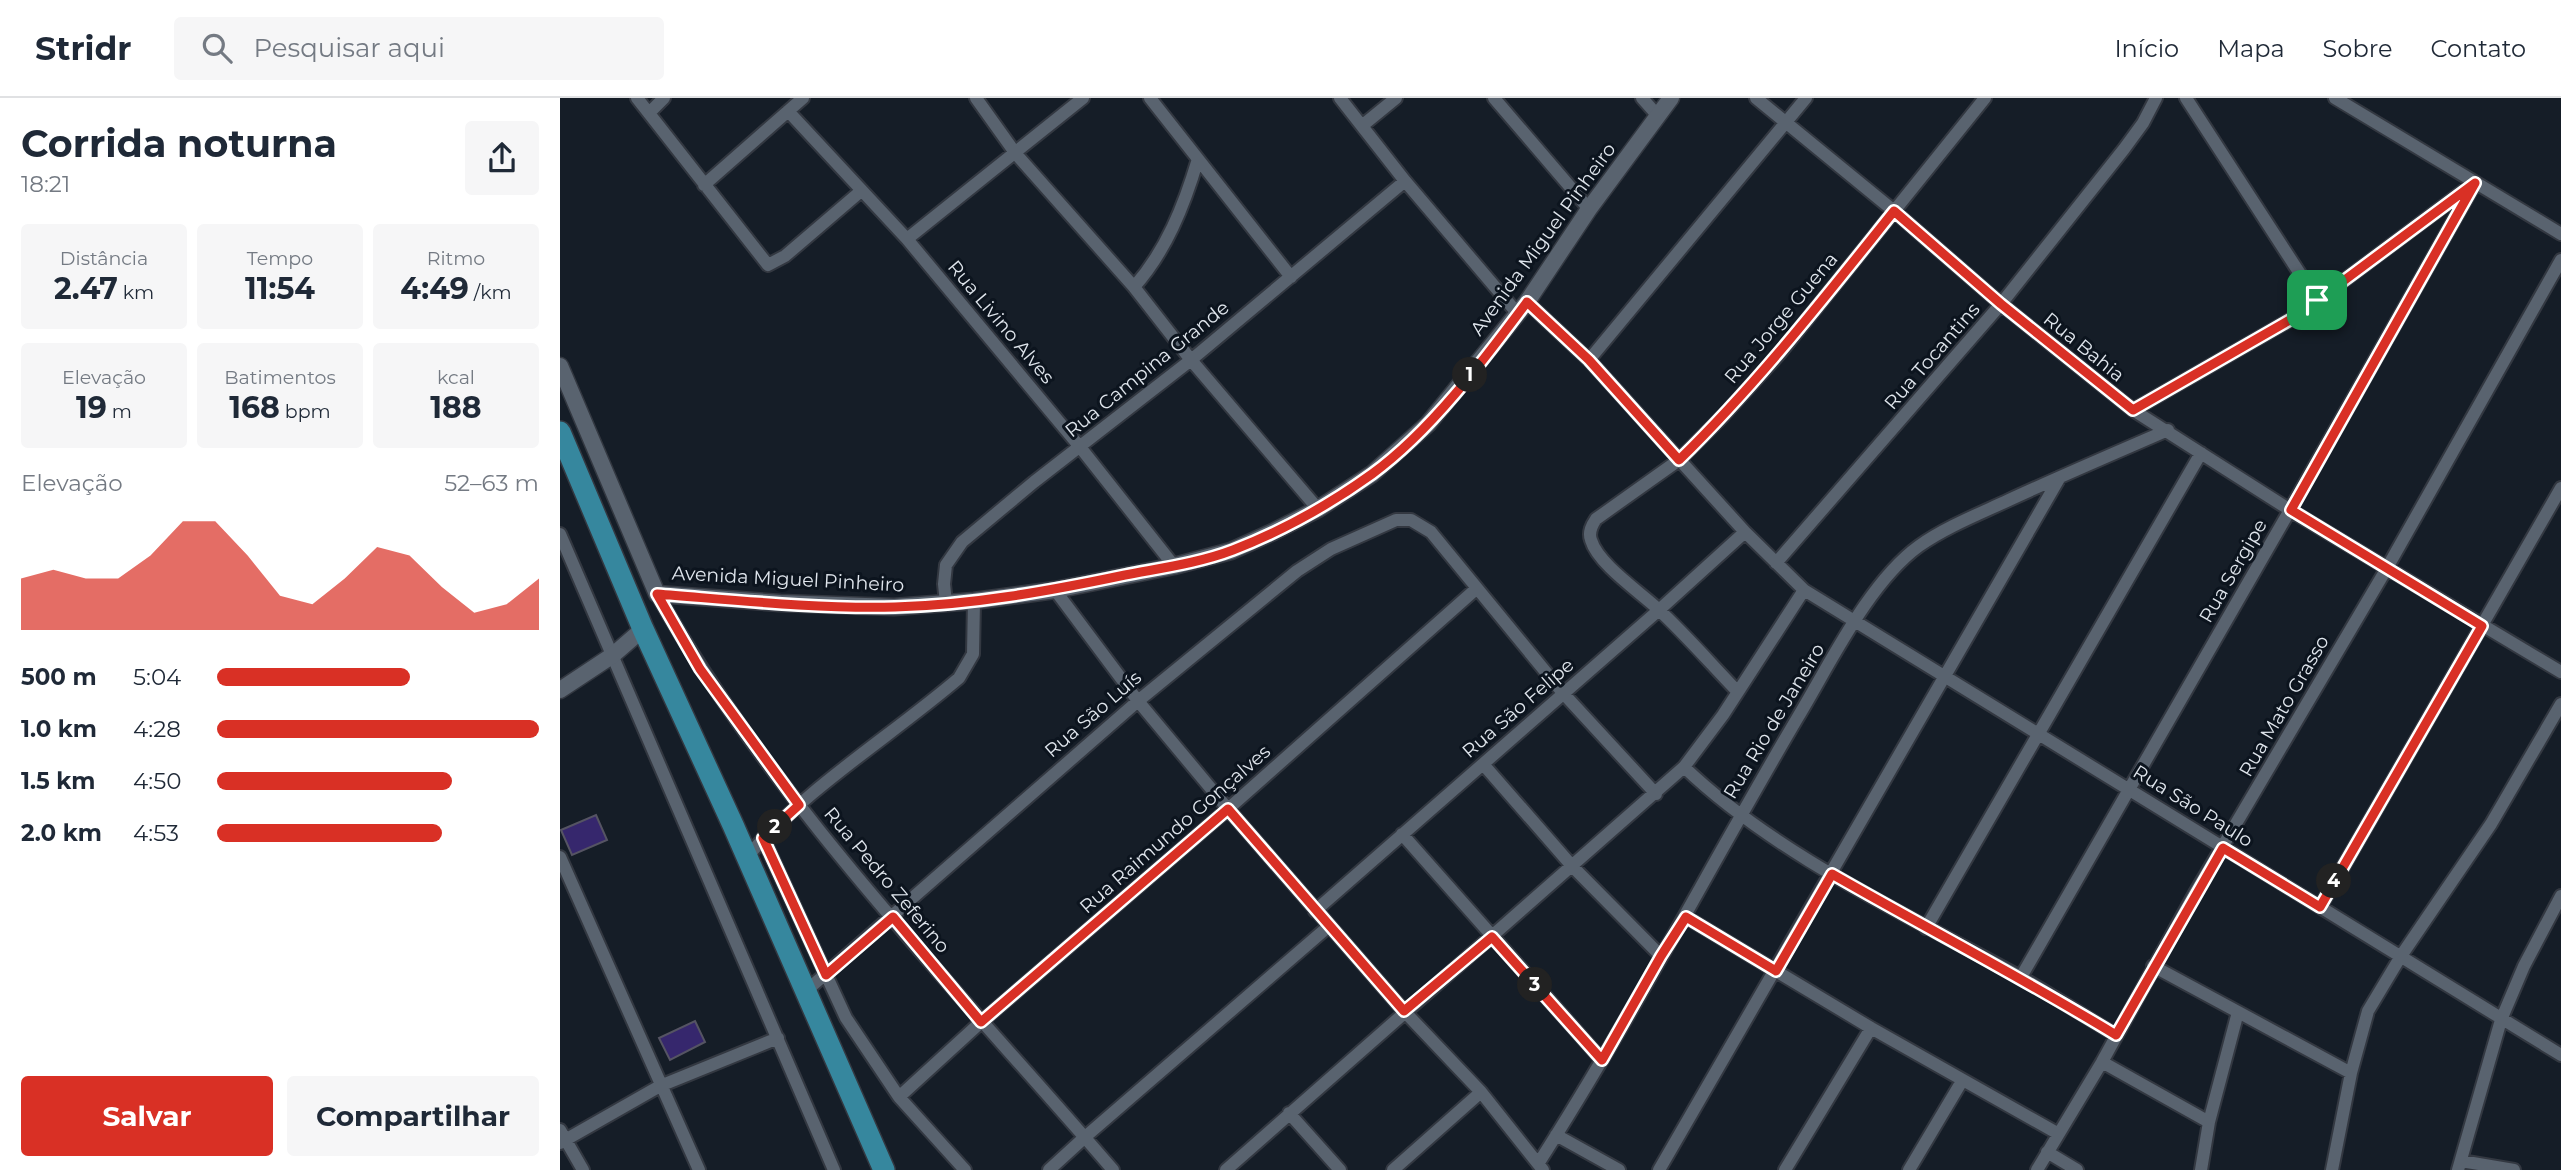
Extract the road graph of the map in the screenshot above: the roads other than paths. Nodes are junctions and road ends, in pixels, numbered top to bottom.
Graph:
1 (637, 98) edge
2 (664, 98) edge
3 (803, 98) edge
4 (976, 98) edge
5 (1083, 98) edge
6 (1150, 98) edge
7 (1340, 98) edge
8 (1396, 98) edge
9 (1494, 98) edge
10 (1642, 98) edge
11 (1671, 98) edge
12 (1756, 98) edge
13 (1805, 98) edge
14 (1985, 98) edge
15 (2186, 98) edge
16 (2335, 98) edge
17 (2154, 100) edge
18 (788, 111) junction
19 (650, 112) junction
20 (1658, 116) junction
21 (1787, 122) junction
22 (1363, 125) junction
23 (1016, 154) junction
24 (1198, 159) junction
25 (1405, 181) junction
26 (2475, 183) junction
27 (704, 185) junction
28 (862, 191) junction
29 (1589, 209) junction
30 (1894, 211) junction
31 (2561, 234) edge
32 (907, 239) junction
33 (2561, 260) edge
34 (1291, 277) junction
35 (1134, 287) junction
36 (2317, 300) junction
37 (2001, 304) junction
38 (1522, 308) junction
39 (1191, 360) junction
40 (1589, 360) junction
41 (560, 366) edge
42 (2133, 410) junction
43 (2168, 430) junction
44 (560, 432) edge
45 (1080, 447) junction
46 (2201, 453) junction
47 (1679, 460) junction
48 (2060, 477) junction
49 (2561, 488) edge
50 (1318, 509) junction
51 (2291, 510) junction
52 (1745, 532) junction
53 (560, 534) edge
54 (1776, 563) junction
55 (1174, 566) junction
56 (2387, 568) junction
57 (1476, 589) junction
58 (1055, 590) junction
59 (1804, 590) junction
60 (657, 594) junction
61 (631, 597) junction
62 (974, 601) junction
63 (946, 603) junction
64 (1659, 610) junction
65 (1856, 620) junction
66 (2482, 626) junction
67 (643, 629) junction
68 (613, 655) junction
69 (2561, 672) edge
70 (1944, 677) junction
71 (560, 690) edge
72 (1737, 691) junction
73 (1563, 693) junction
74 (1138, 701) junction
75 (2561, 704) edge
76 (2038, 734) junction
77 (1483, 764) junction
78 (1684, 767) junction
79 (2129, 789) junction
80 (1656, 794) junction
81 (799, 805) junction
82 (1228, 809) junction
83 (1740, 816) junction
84 (1402, 834) junction
85 (763, 838) junction
86 (2223, 848) junction
87 (560, 857) edge
88 (747, 857) junction
89 (1572, 866) junction
90 (1832, 874) junction
91 (2561, 896) edge
92 (2320, 907) junction
93 (1315, 911) junction
94 (893, 917) junction
95 (1686, 917) junction
96 (1329, 926) junction
97 (1926, 928) junction
98 (1492, 937) junction
99 (1661, 956) junction
100 (2401, 956) junction
101 (2154, 966) junction
102 (1776, 971) junction
103 (826, 975) junction
104 (2021, 977) junction
105 (806, 991) junction
106 (1404, 1011) junction
107 (2238, 1012) junction
108 (2501, 1020) junction
109 (981, 1022) junction
110 (1871, 1028) junction
111 (2116, 1035) junction
112 (778, 1038) junction
113 (2561, 1055) edge
114 (1602, 1060) junction
115 (2102, 1062) junction
116 (2351, 1073) junction
117 (1962, 1081) junction
118 (660, 1086) junction
119 (1480, 1092) junction
120 (899, 1097) junction
121 (1289, 1113) junction
122 (2209, 1122) junction
123 (2057, 1133) junction
124 (1556, 1135) junction
125 (1085, 1137) junction
126 (562, 1138) edge
127 (2047, 1152) junction
128 (2460, 1165) edge
129 (1540, 1167) edge
130 (583, 1170) edge
131 (699, 1170) edge
132 (834, 1170) edge
133 (884, 1170) edge
134 (965, 1170) edge
135 (1049, 1170) edge
136 (1113, 1170) edge
137 (1226, 1170) edge
138 (1340, 1170) edge
139 (1393, 1170) edge
140 (1619, 1170) edge
141 (1659, 1170) edge
142 (1785, 1170) edge
143 (1909, 1170) edge
144 (2037, 1170) edge
145 (2077, 1170) edge
146 (2201, 1170) edge
147 (2332, 1170) edge
148 (2514, 1170) edge

1 - 19 street
2 - 19 street
3 - 18 street
4 - 23 street
5 - 23 street
6 - 24 street
7 - 22 street, Rua São Paulo
8 - 22 street
9 - 29 street
10 - 20 street
11 - 20 street, Avenida Miguel Pinheiro
12 - 21 street, Rua Bahia
13 - 21 street
14 - 30 street, Rua Jorge Guena
15 - 36 street
16 - 26 street
17 - 37 street, Rua Tocantins
18 - 27 street
18 - 28 street, Rua Livino Alves
19 - 27 street
20 - 29 street, Avenida Miguel Pinheiro
21 - 30 street, Rua Bahia
21 - 40 street
22 - 25 street, Rua São Paulo
23 - 32 street
23 - 35 street
24 - 34 street
24 - 35 street
25 - 34 street, Rua Campina Grande
25 - 38 street, Rua São Paulo
26 - 31 street
26 - 36 street
26 - 51 street, Rua Sergipe
27 - 28 street
28 - 32 street, Rua Livino Alves
29 - 38 street, Avenida Miguel Pinheiro
30 - 37 street, Rua Bahia
30 - 47 street, Rua Jorge Guena
32 - 45 street, Rua Livino Alves
33 - 56 street, Rua Mato Grasso
34 - 39 street, Rua Campina Grande
35 - 39 street
36 - 42 street
37 - 42 street, Rua Bahia
37 - 54 street, Rua Tocantins
38 - 40 street, Rua São Paulo
38 - 50 street, Avenida Miguel Pinheiro
39 - 45 street, Rua Campina Grande
39 - 50 street
40 - 47 street, Rua São Paulo
41 - 60 street, Avenida Miguel Pinheiro
42 - 43 street, Rua Bahia
43 - 46 street, Rua Bahia
43 - 48 street, Rua Rio de Janeiro
44 - 61 highway
45 - 55 street, Rua Livino Alves
45 - 63 street, Rua Campina Grande
46 - 51 street, Rua Bahia
46 - 76 street
47 - 52 street, Rua São Paulo
47 - 64 street, Rua Jorge Guena
48 - 65 street, Rua Rio de Janeiro
48 - 70 street
49 - 66 street
50 - 55 street, Avenida Miguel Pinheiro
51 - 56 street, Rua Bahia
51 - 79 street, Rua Sergipe
52 - 54 street, Rua São Paulo
52 - 64 street, Rua São Felipe
53 - 68 street
54 - 59 street, Rua São Paulo
55 - 58 street, Avenida Miguel Pinheiro
56 - 66 street, Rua Bahia
56 - 86 street, Rua Mato Grasso
57 - 73 street
57 - 74 street, Rua São Luís
57 - 82 street, Rua Raimundo Gonçalves
58 - 62 street, Avenida Miguel Pinheiro
58 - 74 street
59 - 65 street, Rua São Paulo
59 - 72 street
60 - 61 street
60 - 63 street, Avenida Miguel Pinheiro
60 - 81 street, Rua Pedro Zeferino
61 - 67 highway
62 - 63 street, Avenida Miguel Pinheiro
62 - 81 street
64 - 72 street
64 - 73 street, Rua São Felipe
65 - 70 street, Rua São Paulo
65 - 83 street, Rua Rio de Janeiro
66 - 69 street, Rua Bahia
66 - 92 street
67 - 68 street
67 - 88 highway
68 - 71 street
68 - 112 street
70 - 76 street, Rua São Paulo
70 - 90 street
72 - 78 street
73 - 77 street, Rua São Felipe
73 - 80 street
74 - 82 street
74 - 94 street, Rua São Luís
75 - 100 street
76 - 79 street, Rua São Paulo
76 - 97 street
77 - 84 street, Rua São Felipe
77 - 89 street
78 - 80 street
78 - 83 street
79 - 86 street, Rua São Paulo
79 - 104 street, Rua Sergipe
80 - 89 street
81 - 85 street
81 - 94 street, Rua Pedro Zeferino
82 - 93 street
82 - 109 street, Rua Raimundo Gonçalves
83 - 90 street
83 - 95 street, Rua Rio de Janeiro
84 - 93 street, Rua São Felipe
84 - 98 street
85 - 88 street
85 - 103 street
86 - 92 street, Rua São Paulo
86 - 101 street, Rua Mato Grasso
87 - 118 street
88 - 105 highway
89 - 98 street
89 - 99 street
90 - 97 street
90 - 102 street
91 - 108 street
92 - 100 street, Rua São Paulo
93 - 96 street
94 - 103 street, Rua São Luís
94 - 109 street, Rua Pedro Zeferino
95 - 99 street, Rua Rio de Janeiro
95 - 102 street
96 - 106 street
96 - 125 street
97 - 104 street
98 - 106 street
98 - 114 street
99 - 114 street, Rua Rio de Janeiro
100 - 108 street, Rua São Paulo
100 - 116 street
101 - 107 street
101 - 111 street, Rua Mato Grasso
102 - 110 street
102 - 141 street
103 - 105 street, Rua São Luís
103 - 120 street
104 - 111 street
105 - 133 highway
106 - 119 street
106 - 121 street
107 - 116 street
107 - 122 street
108 - 113 street, Rua São Paulo
108 - 128 street
109 - 120 street, Rua Raimundo Gonçalves
109 - 125 street, Rua Pedro Zeferino
110 - 117 street
110 - 142 street
111 - 115 street, Rua Mato Grasso
112 - 118 street
112 - 132 street
114 - 124 street, Rua Rio de Janeiro
115 - 122 street
115 - 123 street, Rua Mato Grasso
116 - 147 street
117 - 123 street
117 - 143 street
118 - 126 street
118 - 131 street
119 - 129 street
119 - 139 street
120 - 134 street
121 - 137 street
121 - 138 street
122 - 146 street
123 - 127 street, Rua Mato Grasso
124 - 129 street, Rua Rio de Janeiro
124 - 140 street
125 - 135 street
125 - 136 street, Rua Pedro Zeferino
126 - 130 street
127 - 144 street, Rua Mato Grasso
127 - 145 street
128 - 148 street

